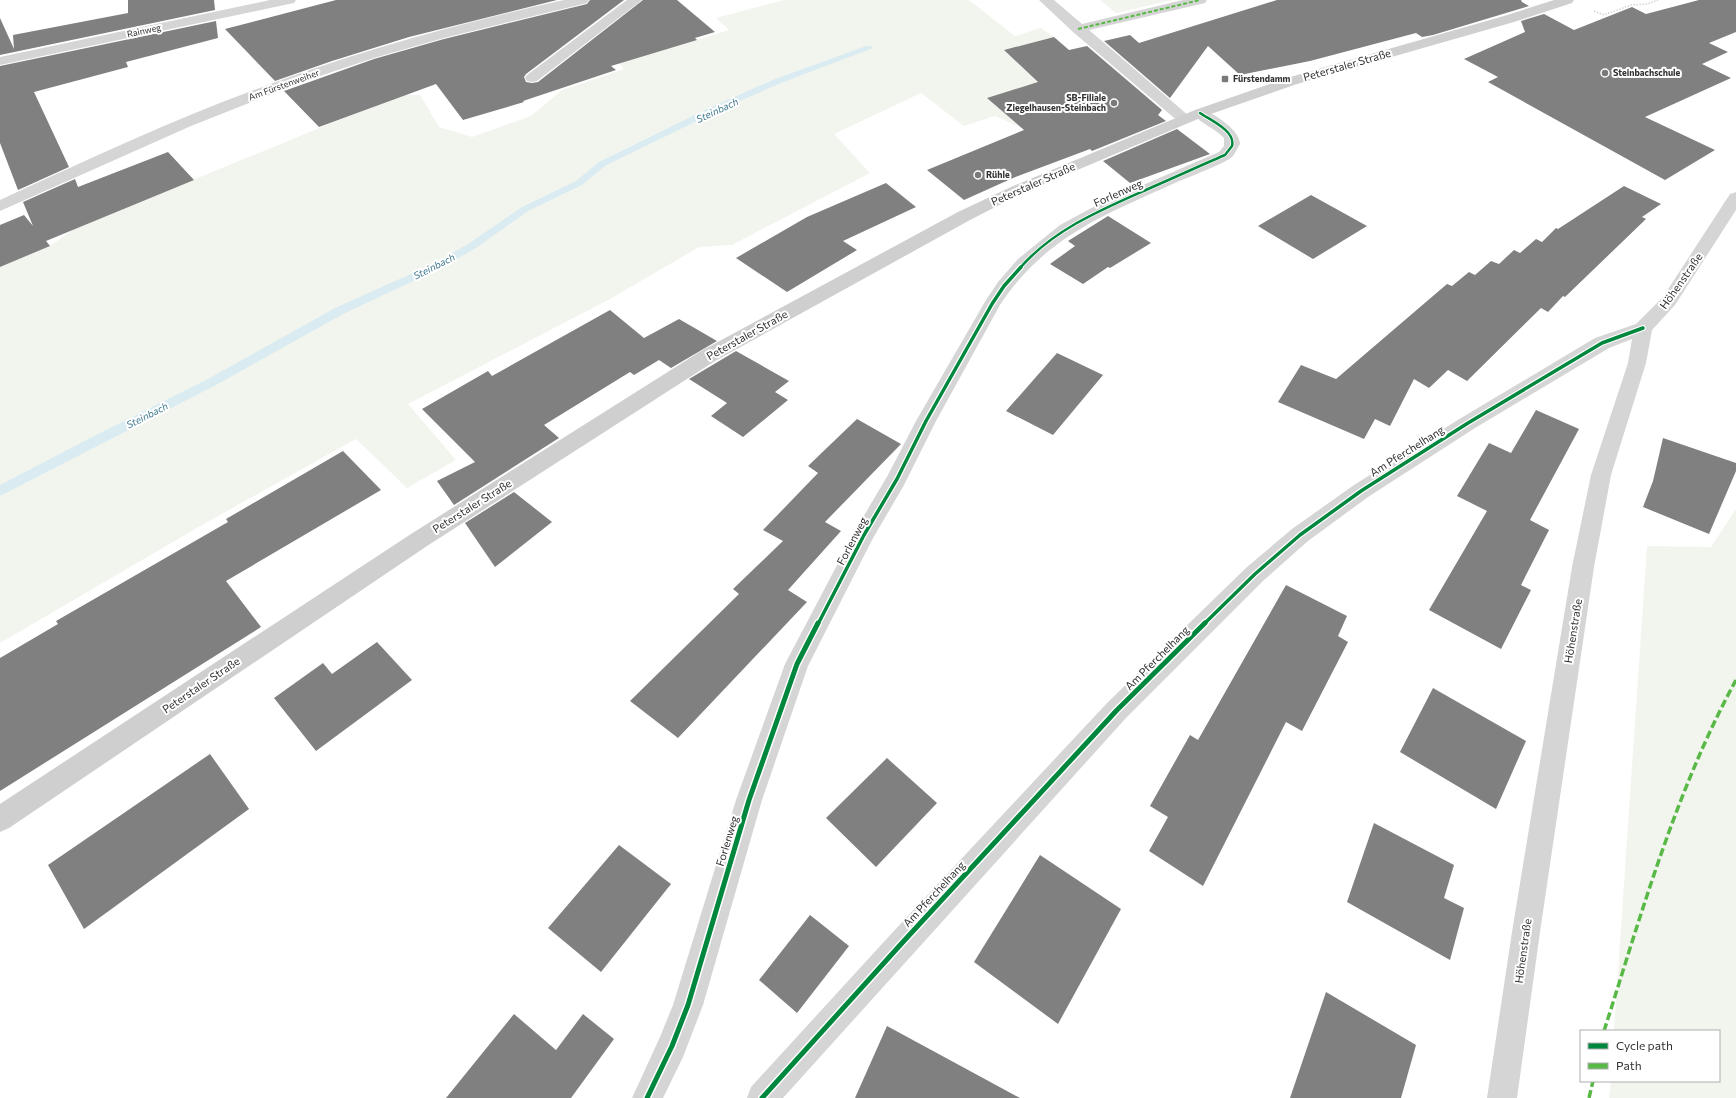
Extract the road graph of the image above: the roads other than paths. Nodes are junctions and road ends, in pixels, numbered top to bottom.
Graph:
1 (289, 0) edge
2 (582, 0) edge
3 (636, 0) edge
4 (1046, 0) edge
5 (1200, 0) edge
6 (1567, 0) edge
7 (1078, 29) junction
8 (0, 61) edge
9 (532, 78) dead end
10 (1192, 116) junction
11 (1736, 197) edge
12 (0, 206) edge
13 (1643, 328) junction
14 (0, 819) edge
15 (647, 1098) edge
16 (762, 1098) edge
17 (1502, 1098) edge

1 - 8 street, Rainweg
2 - 12 street, Am Fürstenweiher
3 - 9 street
4 - 7 street
5 - 7 street
6 - 10 main road, Peterstaler Straße
7 - 10 street
10 - 14 main road, Peterstaler Straße
10 - 15 street, Forlenweg
11 - 13 street, Höhenstraße
13 - 16 street, Am Pferchelhang
13 - 17 street, Höhenstraße

